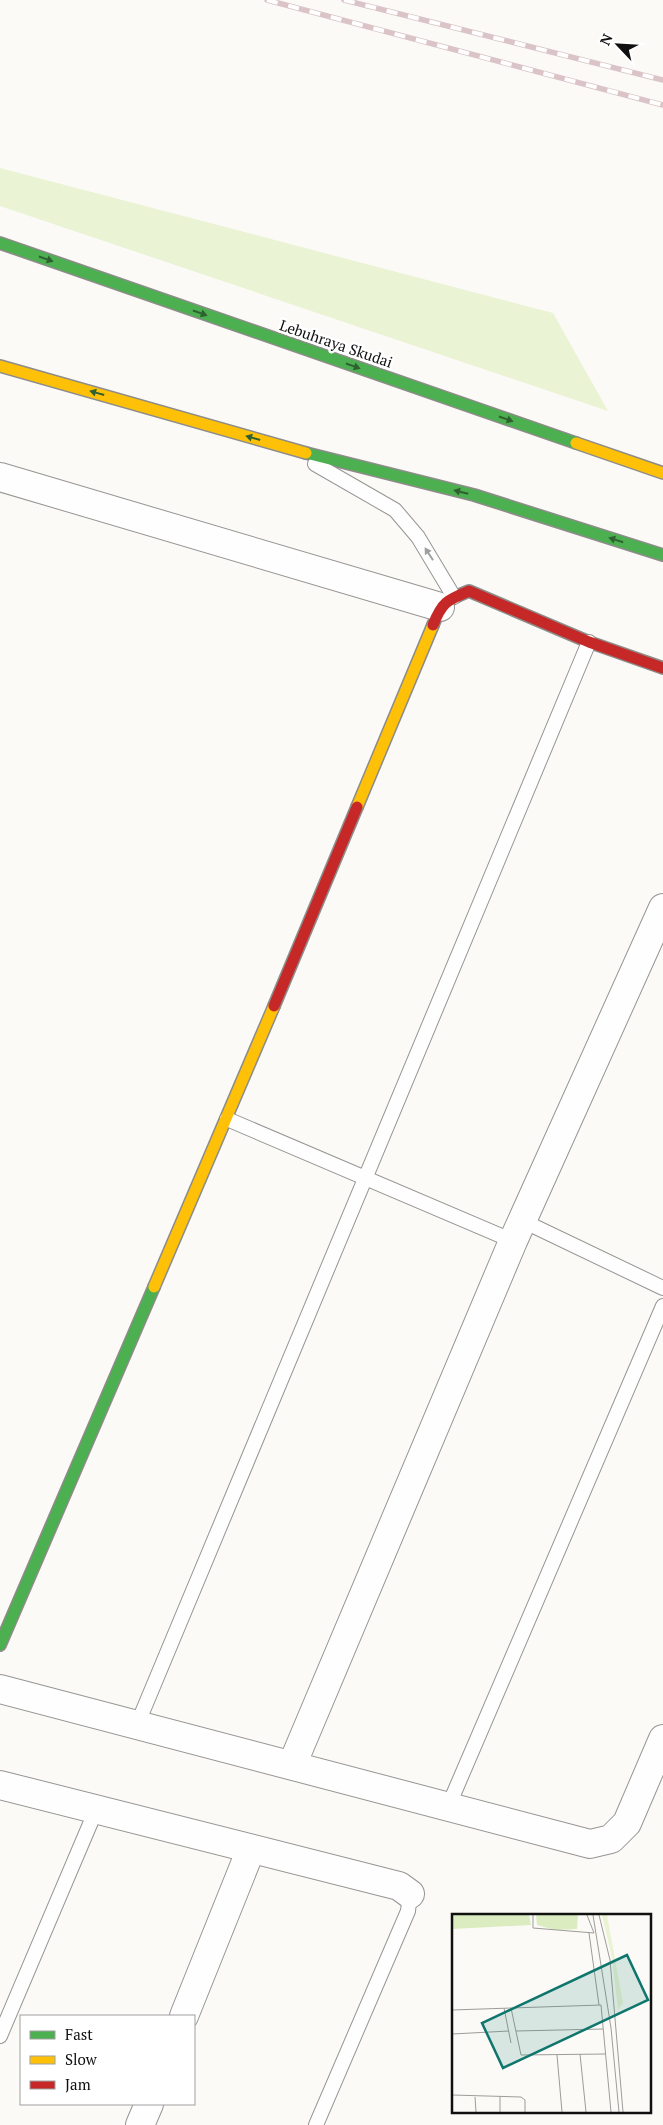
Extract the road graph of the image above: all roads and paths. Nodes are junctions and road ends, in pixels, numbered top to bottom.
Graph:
1 (0, 243) edge
2 (0, 366) edge
3 (286, 448) junction
4 (663, 473) edge
5 (0, 476) edge
6 (663, 555) edge
7 (447, 602) junction
8 (589, 642) junction
9 (663, 668) edge
10 (663, 908) edge
11 (227, 1119) junction
12 (366, 1178) junction
13 (518, 1231) junction
14 (663, 1288) edge
15 (663, 1306) edge
16 (0, 1645) edge
17 (0, 1689) edge
18 (138, 1725) junction
19 (663, 1739) edge
20 (292, 1765) junction
21 (0, 1785) edge
22 (448, 1807) junction
23 (96, 1810) junction
24 (251, 1849) junction
25 (410, 1894) joint
26 (184, 2015) edge
27 (0, 2036) edge
28 (148, 2105) edge
29 (140, 2125) edge
30 (316, 2125) edge

1 -> 4 main road, Lebuhraya Skudai
3 -> 2 main road
6 -> 3 main road
7 -> 3 lane
5 - 7 street
7 - 8 main road
7 - 11 main road
8 - 9 main road
8 - 12 lane
10 - 13 street
11 - 12 lane
11 - 16 main road
12 - 13 lane
12 - 18 lane
13 - 14 lane
13 - 20 street
15 - 22 lane
17 - 18 street
18 - 20 street
19 - 22 street
20 - 22 street
21 - 23 street
23 - 24 street
23 - 27 lane
24 - 25 street
24 - 26 street
25 - 30 lane
28 - 29 street

